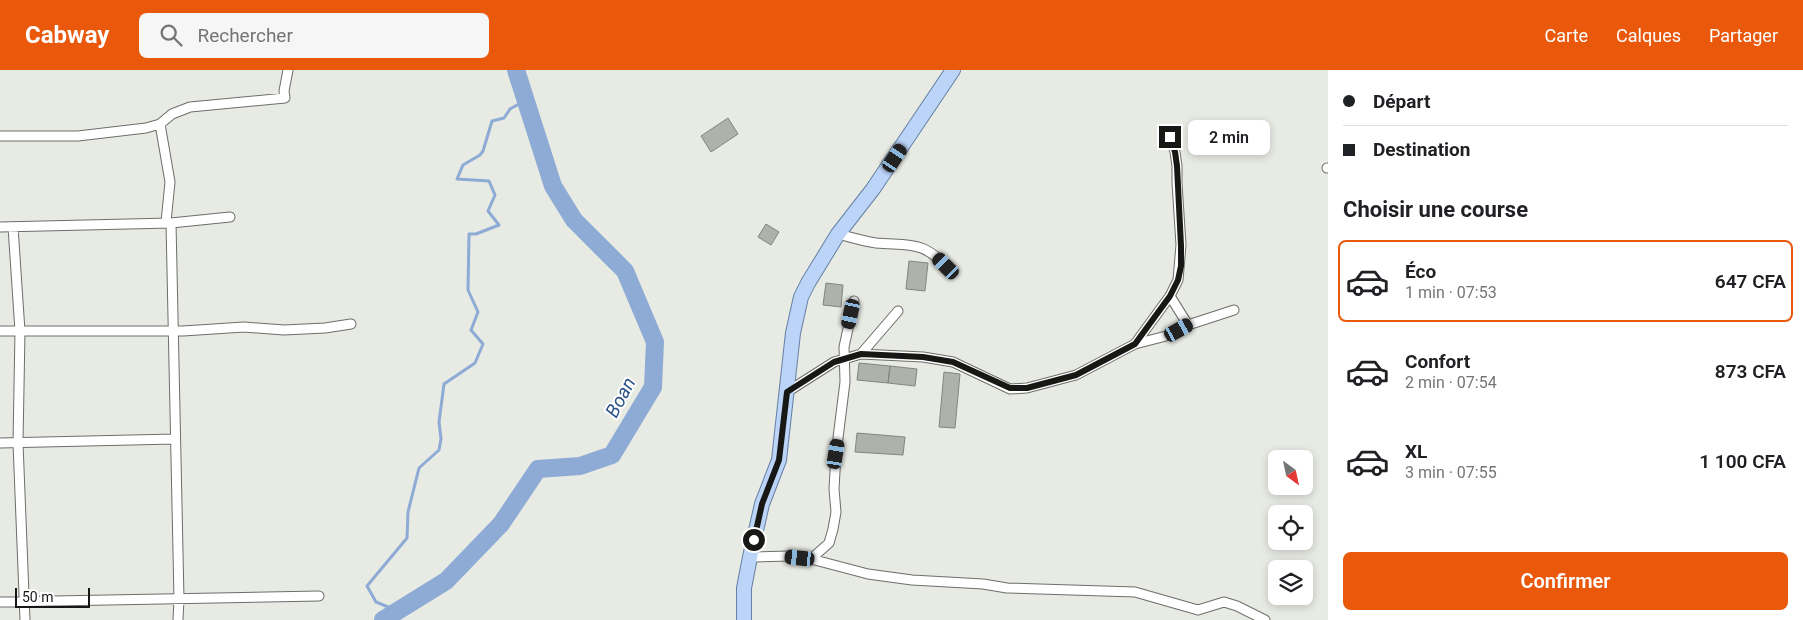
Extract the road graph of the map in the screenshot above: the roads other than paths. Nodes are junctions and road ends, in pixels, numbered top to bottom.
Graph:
1 (288, 70) edge
2 (953, 70) edge
3 (160, 124) junction
4 (0, 136) edge
5 (1170, 137) dead end
6 (230, 216) dead end
7 (168, 223) junction
8 (0, 227) edge
9 (13, 227) junction
10 (838, 234) junction
11 (948, 270) dead end
12 (1170, 296) junction
13 (854, 301) dead end
14 (1234, 310) dead end
15 (898, 311) dead end
16 (351, 324) dead end
17 (1188, 325) junction
18 (20, 331) junction
19 (172, 331) junction
20 (0, 332) edge
21 (1135, 344) junction
22 (861, 354) junction
23 (844, 358) junction
24 (787, 392) junction
25 (175, 439) junction
26 (18, 443) junction
27 (0, 444) edge
28 (750, 557) junction
29 (812, 558) junction
30 (320, 596) dead end
31 (179, 599) junction
32 (25, 600) junction
33 (0, 602) edge
34 (25, 620) edge
35 (178, 620) edge
36 (744, 620) edge
37 (1265, 620) edge

1 - 3 street
2 - 10 main road
3 - 4 street
3 - 7 street
5 - 12 street
6 - 7 street
7 - 9 street
7 - 19 street
8 - 9 street
9 - 18 street
10 - 11 street
10 - 24 main road
12 - 17 street
12 - 21 street
13 - 23 street
14 - 17 street
15 - 22 street
16 - 19 street
17 - 21 street
18 - 19 street
18 - 20 street
18 - 26 street
19 - 25 street
21 - 22 street
22 - 23 street
23 - 24 street
23 - 29 street
24 - 28 main road
25 - 26 street
25 - 31 street
26 - 27 street
26 - 32 street
28 - 29 street
28 - 36 main road
29 - 37 street
30 - 31 street
31 - 32 street
31 - 35 street
32 - 33 street
32 - 34 street

